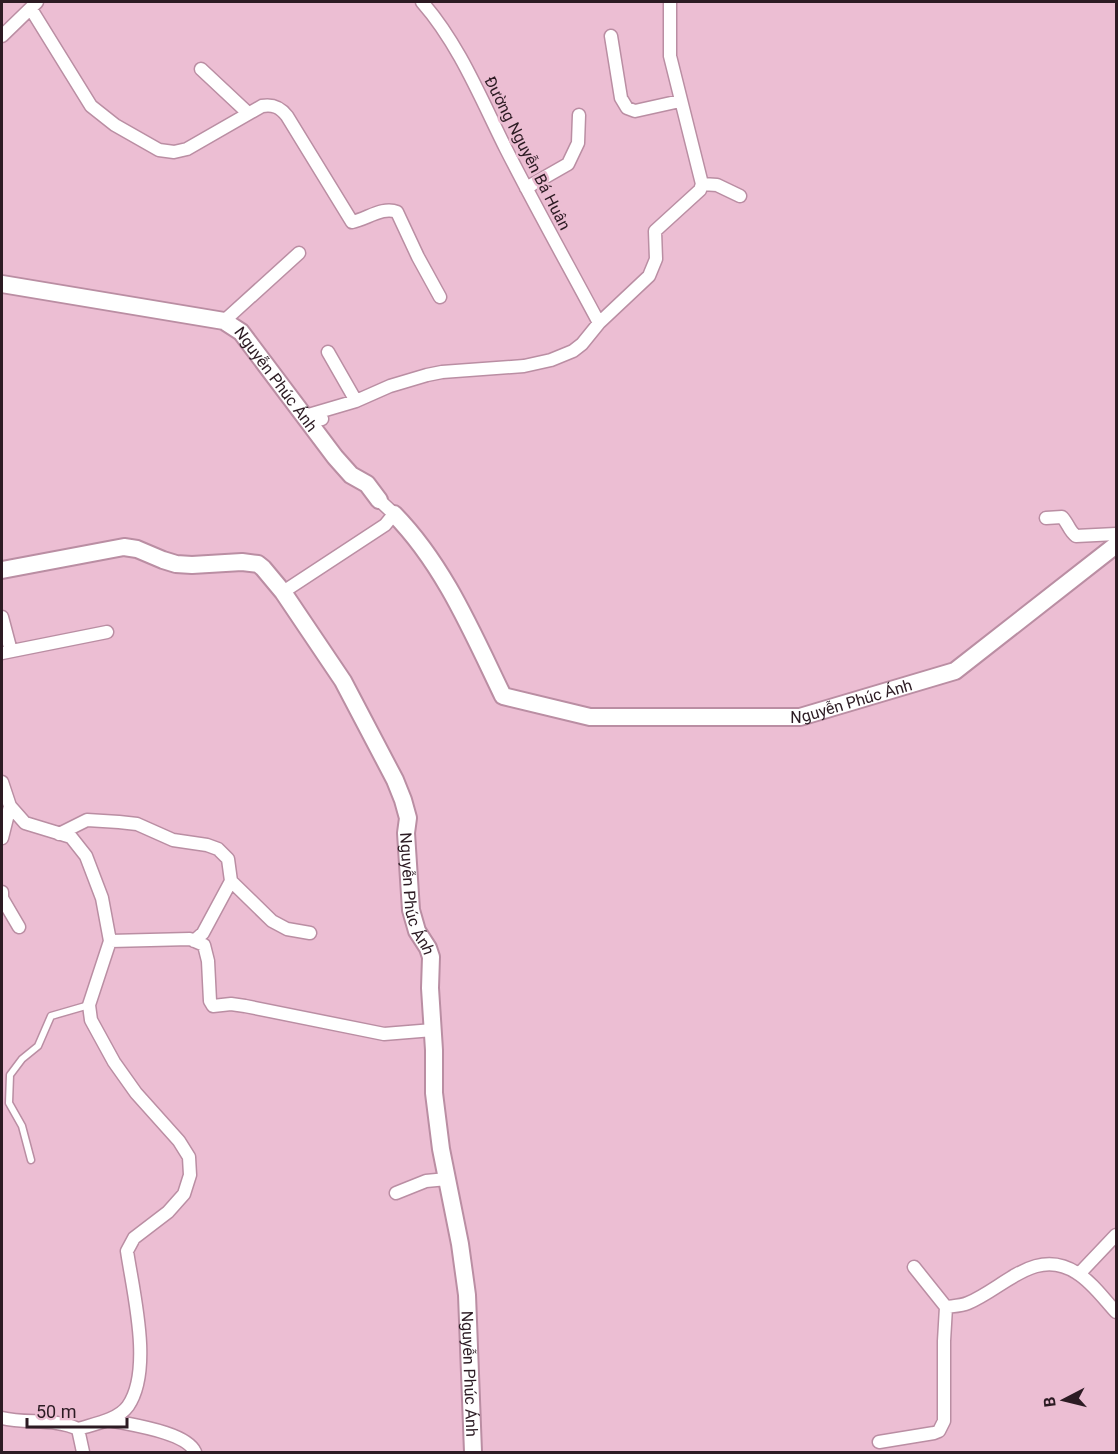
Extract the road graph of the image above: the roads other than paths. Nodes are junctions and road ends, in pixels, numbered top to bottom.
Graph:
1 (422, 2) edge
2 (670, 2) edge
3 (34, 5) edge
4 (2, 36) edge
5 (612, 36) dead end
6 (201, 69) dead end
7 (680, 101) junction
8 (248, 113) junction
9 (579, 115) dead end
10 (702, 184) junction
11 (526, 188) junction
12 (740, 196) dead end
13 (299, 253) dead end
14 (2, 284) edge
15 (440, 297) dead end
16 (224, 321) junction
17 (599, 323) junction
18 (328, 352) dead end
19 (356, 401) junction
20 (305, 416) junction
21 (379, 500) joint
22 (394, 514) junction
23 (1046, 518) dead end
24 (1116, 534) edge
25 (1116, 545) edge
26 (2, 570) edge
27 (283, 592) junction
28 (2, 617) edge
29 (107, 632) dead end
30 (6, 652) edge
31 (2, 782) edge
32 (10, 806) junction
33 (59, 834) junction
34 (2, 838) edge
35 (231, 881) junction
36 (2, 892) edge
37 (19, 927) dead end
38 (310, 933) dead end
39 (194, 940) junction
40 (110, 941) junction
41 (89, 1005) junction
42 (433, 1030) junction
43 (31, 1160) dead end
44 (447, 1179) junction
45 (396, 1193) dead end
46 (1116, 1235) edge
47 (914, 1267) dead end
48 (1079, 1274) junction
49 (946, 1307) junction
50 (1116, 1312) edge
51 (2, 1418) edge
52 (109, 1420) junction
53 (78, 1429) junction
54 (879, 1442) dead end
55 (83, 1452) edge
56 (195, 1452) edge
57 (473, 1452) edge

1 - 11 street, Đường Nguyễn Bá Huân
2 - 7 street
3 - 4 street
3 - 8 street
5 - 7 street
6 - 8 street
7 - 10 street
8 - 15 street
9 - 11 street
10 - 12 street
10 - 17 street
11 - 17 street, Đường Nguyễn Bá Huân
13 - 16 street
14 - 16 street, Nguyễn Phúc Ánh
16 - 20 street, Nguyễn Phúc Ánh
17 - 19 street
18 - 19 street
19 - 20 street
20 - 21 street, Nguyễn Phúc Ánh
21 - 22 street
22 - 25 street, Nguyễn Phúc Ánh
22 - 27 street
23 - 24 street
26 - 27 street, Nguyễn Phúc Ánh
27 - 42 street, Nguyễn Phúc Ánh
28 - 30 street
29 - 30 street
31 - 32 street
32 - 33 street
32 - 34 street
33 - 35 street
33 - 40 street
35 - 38 street
35 - 39 street
36 - 37 street
39 - 40 street
39 - 42 street
40 - 41 street
41 - 43 lane
41 - 52 street
42 - 44 street, Nguyễn Phúc Ánh
44 - 45 street
44 - 57 street, Nguyễn Phúc Ánh
46 - 48 street
47 - 49 street
48 - 49 street
48 - 50 street
49 - 54 street
51 - 53 street
52 - 53 street
52 - 56 street
53 - 55 street

